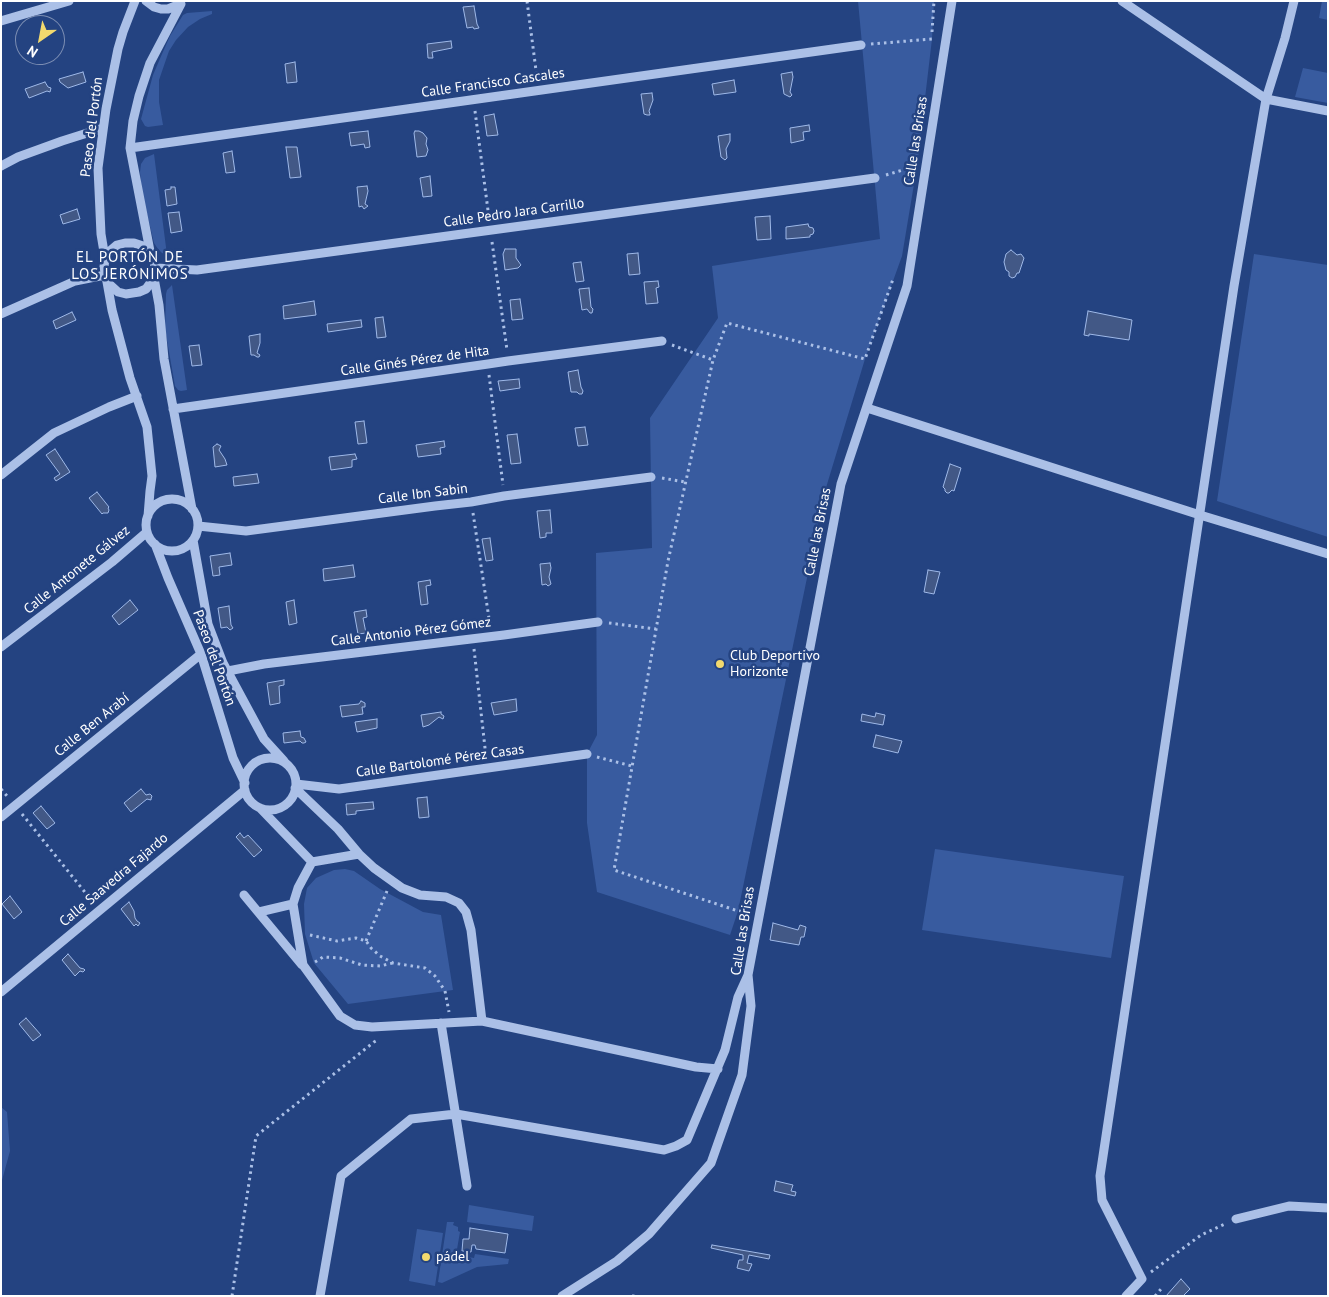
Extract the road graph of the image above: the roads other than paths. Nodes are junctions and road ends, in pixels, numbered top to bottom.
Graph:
1 (69, 1) edge
2 (135, 1) edge
3 (146, 1) edge
4 (952, 1) edge
5 (1122, 1) edge
6 (1294, 1) edge
7 (182, 3) edge
8 (1, 21) edge
9 (861, 45) road end
10 (1266, 99) junction
11 (1328, 112) edge
12 (103, 128) junction
13 (130, 148) junction
14 (1, 166) edge
15 (876, 178) road end
16 (150, 251) junction
17 (106, 258) junction
18 (155, 273) junction
19 (106, 278) junction
20 (1, 314) edge
21 (662, 341) road end
22 (136, 396) junction
23 (866, 408) junction
24 (173, 409) junction
25 (1, 475) edge
26 (651, 477) road end
27 (192, 509) junction
28 (1200, 515) junction
29 (148, 516) junction
30 (198, 526) junction
31 (146, 532) junction
32 (193, 540) junction
33 (155, 544) junction
34 (1328, 554) edge
35 (598, 622) road end
36 (1, 648) edge
37 (201, 654) junction
38 (228, 671) junction
39 (587, 754) road end
40 (284, 761) junction
41 (245, 786) junction
42 (296, 786) junction
43 (259, 807) junction
44 (1, 817) edge
45 (359, 854) junction
46 (312, 862) junction
47 (244, 895) dead end
48 (293, 904) junction
49 (259, 912) junction
50 (306, 969) junction
51 (748, 975) junction
52 (1, 992) edge
53 (482, 1021) junction
54 (441, 1023) junction
55 (718, 1069) junction
56 (456, 1114) junction
57 (468, 1186) dead end
58 (1328, 1208) edge
59 (1236, 1219) road end
60 (320, 1296) edge
61 (562, 1296) edge
62 (1126, 1296) edge

1 - 8 street
2 - 12 street, Paseo del Portón
3 - 7 street
4 - 23 street, Calle las Brisas
5 - 10 street
6 - 10 street
7 - 13 street
9 - 13 street, Calle Francisco Cascales
10 - 11 street
10 - 28 street
12 - 14 street
12 - 17 street, Paseo del Portón
13 - 16 street
15 - 18 street, Calle Pedro Jara Carrillo
16 - 17 street
16 - 18 street
17 - 19 street
18 - 19 street
18 - 24 street
19 - 20 street
19 - 22 street
21 - 24 street, Calle Ginés Pérez de Hita
22 - 25 street
22 - 29 street
23 - 28 street
23 - 51 street, Calle las Brisas
24 - 27 street
26 - 30 street, Calle Ibn Sabin
27 - 29 street
27 - 30 street
28 - 34 street
28 - 62 street
29 - 31 street
30 - 32 street
31 - 33 street
31 - 36 street, Calle Antonete Gálvez
32 - 33 street
32 - 38 street, Paseo del Portón
33 - 37 street, Paseo del Portón
35 - 38 street, Calle Antonio Pérez Gómez
37 - 41 street, Paseo del Portón
37 - 44 street, Calle Ben Arabí
38 - 40 street, Paseo del Portón
39 - 42 street, Calle Bartolomé Pérez Casas
40 - 41 street
40 - 42 street
41 - 43 street
41 - 52 street, Calle Saavedra Fajardo
42 - 43 street
42 - 45 street
43 - 46 street
45 - 46 street
45 - 53 street
46 - 48 street
47 - 49 street
48 - 49 street
48 - 50 street
49 - 50 street
50 - 54 street
51 - 55 street
51 - 61 street, Calle las Brisas
53 - 54 street
53 - 55 street
54 - 56 street
55 - 56 street
56 - 57 street
56 - 60 street
58 - 59 street

